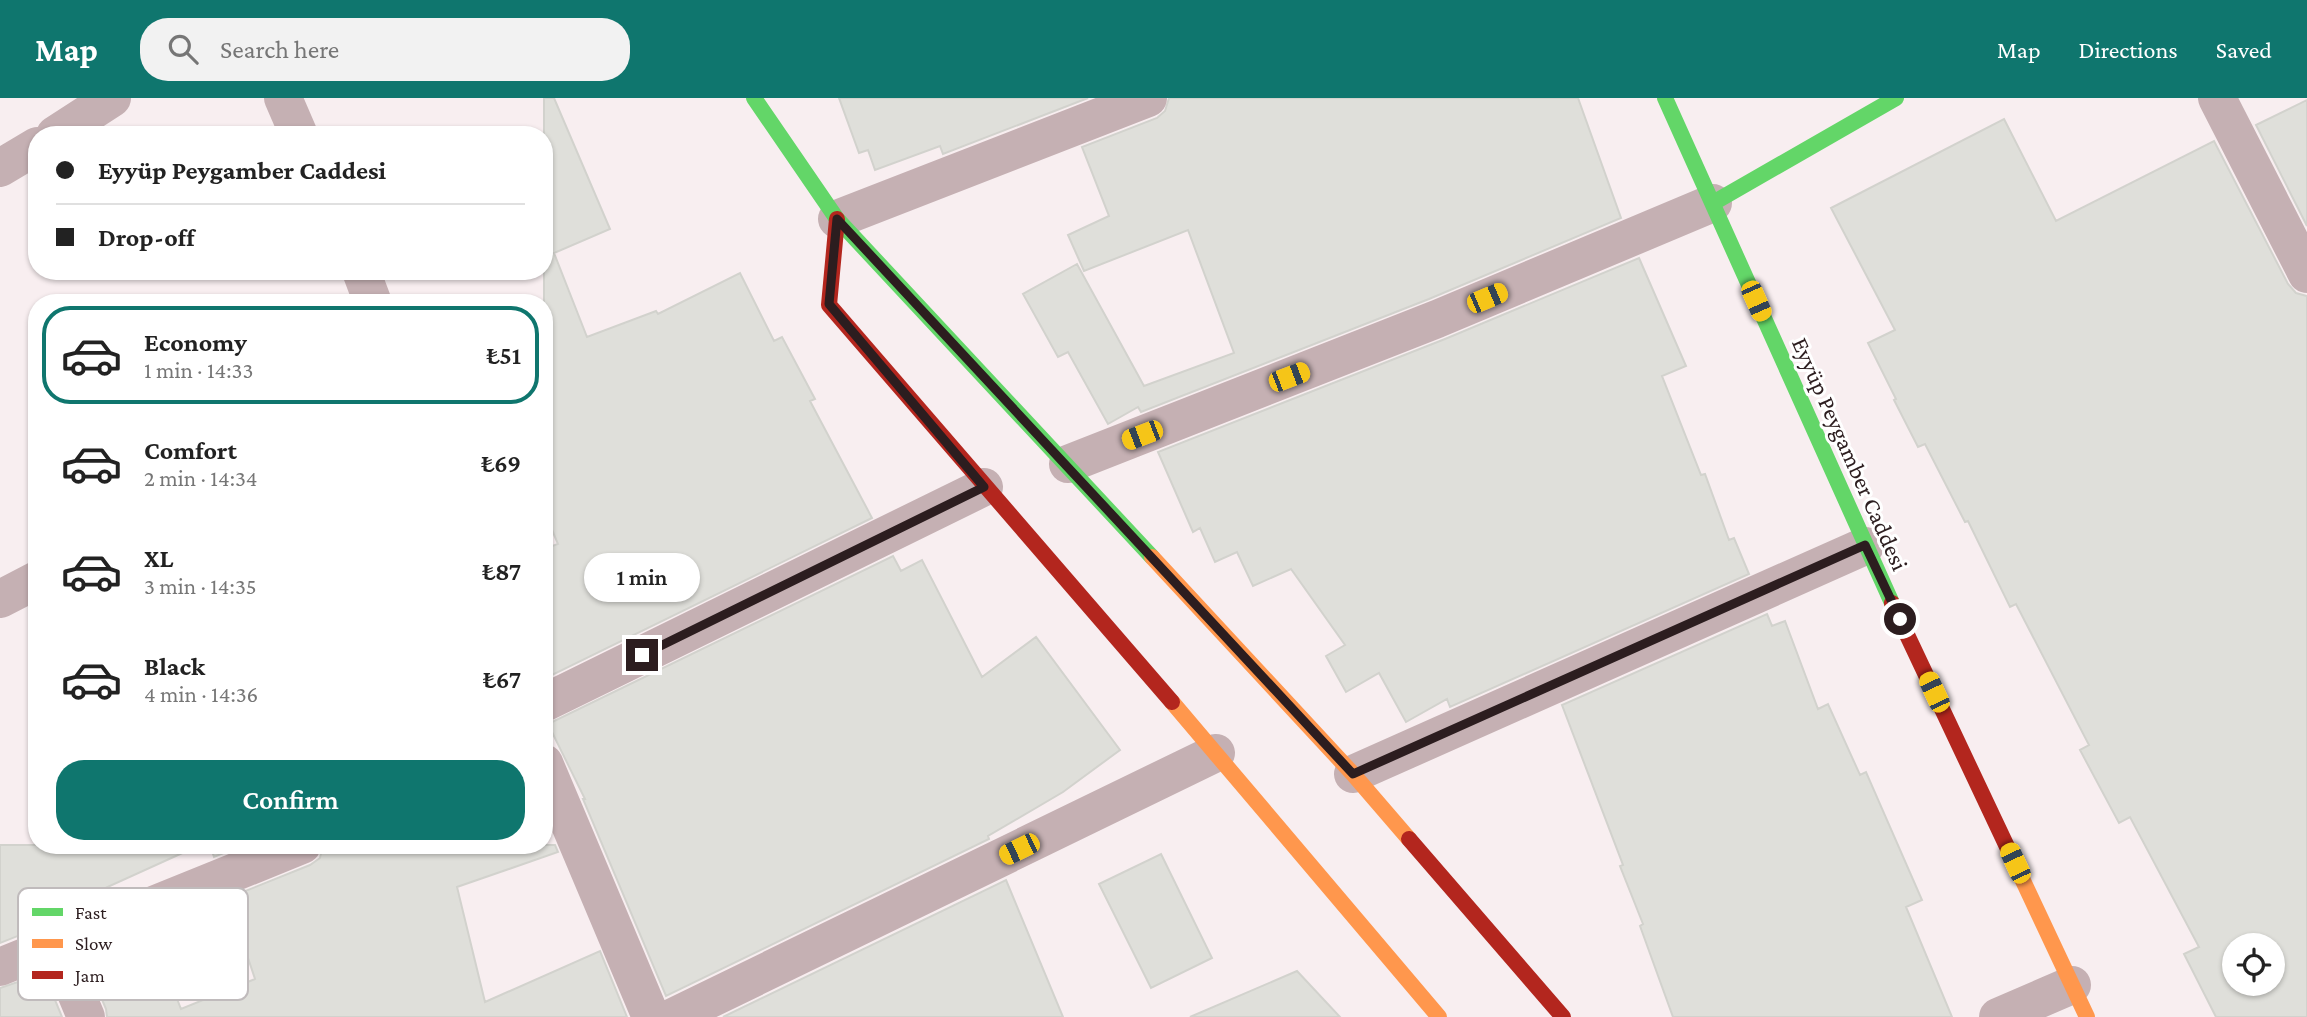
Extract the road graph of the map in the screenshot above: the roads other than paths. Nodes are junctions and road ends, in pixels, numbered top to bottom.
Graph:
1 (112, 98) edge
2 (283, 98) edge
3 (754, 98) edge
4 (1147, 98) edge
5 (1665, 98) edge
6 (1896, 98) edge
7 (2217, 98) edge
8 (69, 126) edge
9 (295, 126) edge
10 (28, 151) edge
11 (0, 168) edge
12 (1713, 203) junction
13 (837, 219) junction
14 (2307, 274) edge
15 (1068, 464) junction
16 (984, 487) junction
17 (1865, 545) junction
18 (28, 585) edge
19 (0, 599) edge
20 (553, 699) edge
21 (1216, 753) junction
22 (1353, 774) junction
23 (553, 783) edge
24 (280, 854) edge
25 (197, 888) edge
26 (18, 960) edge
27 (0, 967) edge
28 (79, 1000) edge
29 (2079, 1001) edge
30 (86, 1017) edge
31 (651, 1017) edge
32 (673, 1017) edge
33 (1439, 1017) edge
34 (1563, 1017) edge
35 (1998, 1017) edge

1 - 8 street
2 - 9 street
3 - 13 street
4 - 13 street
5 - 12 street, Eyyüp Peygamber Caddesi
6 - 12 street
7 - 14 street
10 - 11 street
12 - 15 street
12 - 17 street, Eyyüp Peygamber Caddesi
13 - 15 street
13 - 16 street
15 - 22 street
16 - 20 street
16 - 21 street
17 - 22 street
17 - 29 street, Eyyüp Peygamber Caddesi
18 - 19 street
21 - 32 street
21 - 33 street
22 - 34 street
23 - 31 street
24 - 25 street
26 - 27 street
28 - 30 street
29 - 35 street

